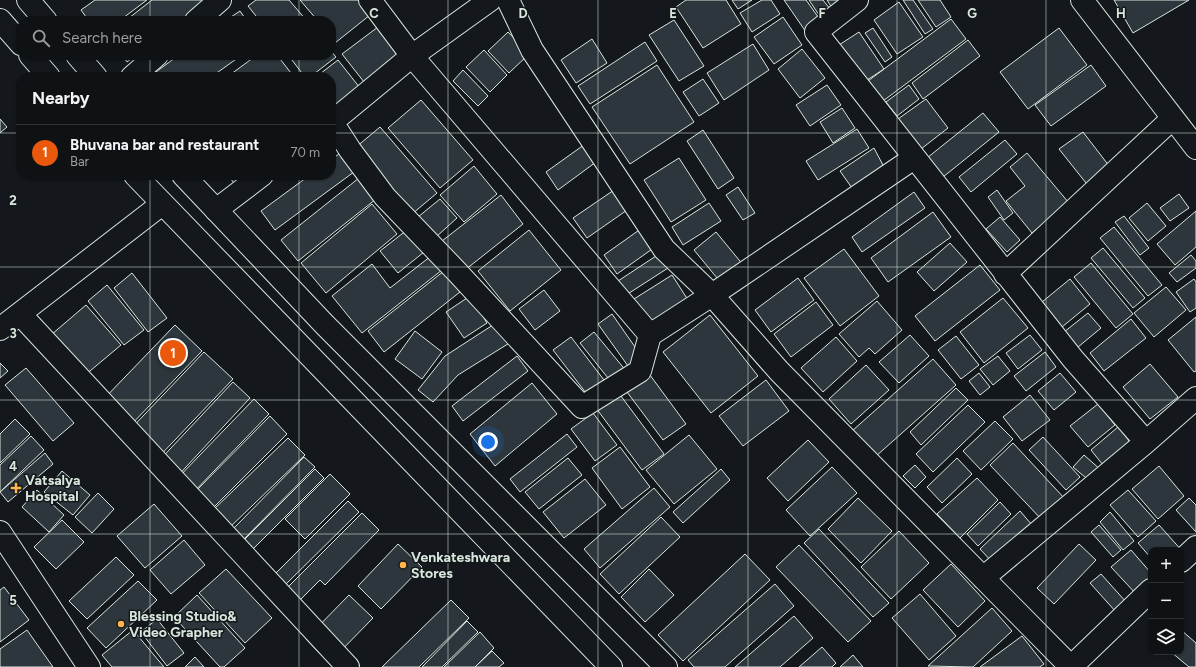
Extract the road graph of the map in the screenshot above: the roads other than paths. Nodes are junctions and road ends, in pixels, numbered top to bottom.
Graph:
1 (28, 0) edge
2 (220, 0) edge
3 (370, 0) edge
4 (490, 0) edge
5 (508, 0) edge
6 (857, 0) edge
7 (1082, 0) edge
8 (42, 16) edge
9 (202, 16) edge
10 (0, 20) edge
11 (16, 38) edge
12 (412, 56) junction
13 (35, 60) edge
14 (81, 60) edge
15 (151, 60) edge
16 (45, 72) edge
17 (92, 72) edge
18 (138, 72) edge
19 (1173, 118) junction
20 (336, 119) edge
21 (336, 128) edge
22 (1196, 148) edge
23 (914, 158) junction
24 (140, 180) edge
25 (188, 180) edge
26 (255, 180) edge
27 (162, 204) junction
28 (216, 210) junction
29 (1005, 274) junction
30 (712, 295) junction
31 (20, 314) junction
32 (0, 329) edge
33 (650, 334) junction
34 (1196, 398) edge
35 (1146, 442) junction
36 (0, 532) edge
37 (1196, 547) edge
38 (1184, 558) edge
39 (983, 578) junction
40 (1148, 593) edge
41 (89, 667) edge
42 (348, 667) edge
43 (610, 667) edge
44 (666, 667) edge

1 - 8 main road
2 - 9 main road
3 - 12 main road
4 - 12 main road
5 - 30 main road
6 - 23 main road
7 - 19 main road
10 - 11 main road
12 - 20 main road
12 - 33 main road
13 - 16 main road
14 - 17 main road
15 - 18 main road
19 - 22 main road
19 - 29 main road
21 - 33 main road
23 - 29 main road
23 - 30 main road
24 - 27 main road
25 - 28 main road
26 - 28 main road
27 - 31 main road
27 - 43 main road
28 - 44 main road
29 - 35 main road
30 - 33 main road
30 - 39 main road
31 - 32 main road
31 - 42 main road
34 - 35 main road
35 - 39 main road
36 - 41 main road
37 - 38 main road
39 - 40 main road

